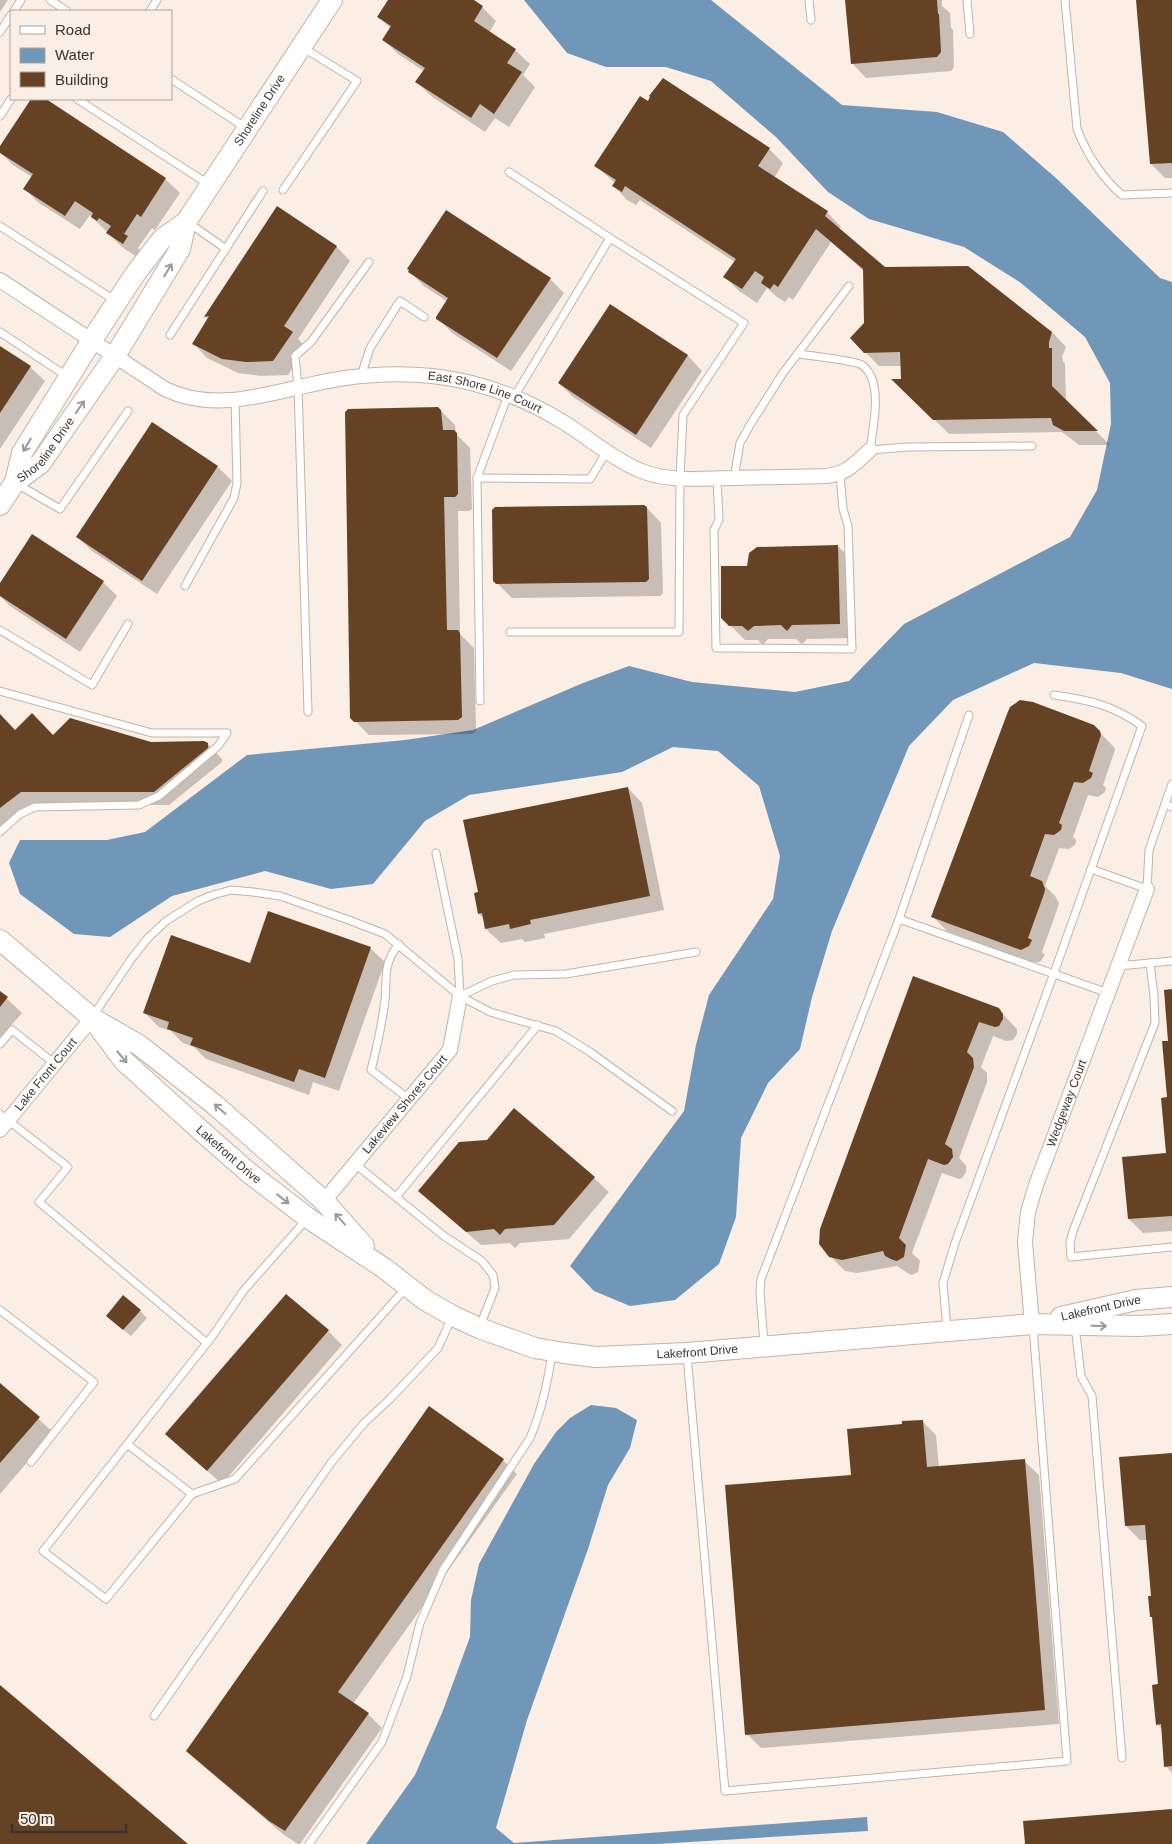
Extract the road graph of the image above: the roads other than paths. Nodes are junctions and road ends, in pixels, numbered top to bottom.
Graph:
1 (46, 0) edge
2 (51, 0) edge
3 (332, 0) edge
4 (809, 0) edge
5 (967, 0) edge
6 (1065, 0) edge
7 (66, 10) edge
8 (10, 17) edge
9 (810, 20) dead end
10 (0, 32) edge
11 (970, 34) dead end
12 (302, 47) junction
13 (172, 80) edge
14 (10, 100) edge
15 (79, 100) edge
16 (0, 116) edge
17 (248, 129) junction
18 (509, 172) dead end
19 (210, 185) junction
20 (282, 190) dead end
21 (263, 191) dead end
22 (1172, 193) edge
23 (186, 222) junction
24 (0, 226) edge
25 (610, 238) junction
26 (226, 249) junction
27 (368, 262) dead end
28 (0, 280) edge
29 (849, 286) dead end
30 (117, 302) junction
31 (424, 316) dead end
32 (0, 332) edge
33 (170, 335) dead end
34 (92, 340) junction
35 (797, 354) junction
36 (115, 356) junction
37 (361, 377) junction
38 (68, 378) junction
39 (298, 387) junction
40 (511, 396) junction
41 (235, 400) junction
42 (128, 411) dead end
43 (1032, 446) dead end
44 (870, 450) junction
45 (607, 452) junction
46 (840, 474) junction
47 (476, 478) junction
48 (680, 478) junction
49 (717, 478) junction
50 (734, 478) junction
51 (15, 482) junction
52 (0, 505) edge
53 (185, 586) dead end
54 (128, 624) dead end
55 (0, 630) edge
56 (510, 632) dead end
57 (0, 691) edge
58 (1054, 695) dead end
59 (480, 701) dead end
60 (308, 712) dead end
61 (969, 715) dead end
62 (1172, 784) edge
63 (1169, 806) edge
64 (0, 832) edge
65 (436, 853) dead end
66 (1091, 869) junction
67 (1147, 889) junction
68 (899, 919) junction
69 (0, 940) edge
70 (399, 944) junction
71 (696, 952) dead end
72 (1172, 961) edge
73 (1150, 963) junction
74 (1118, 966) junction
75 (1054, 973) junction
76 (1108, 992) junction
77 (460, 996) junction
78 (92, 1018) junction
79 (538, 1025) junction
80 (0, 1044) edge
81 (54, 1064) junction
82 (409, 1099) junction
83 (672, 1112) dead end
84 (3, 1121) edge
85 (355, 1164) junction
86 (396, 1197) junction
87 (324, 1201) junction
88 (308, 1218) junction
89 (1172, 1247) edge
90 (384, 1268) junction
91 (408, 1286) junction
92 (1172, 1297) edge
93 (0, 1310) edge
94 (453, 1316) junction
95 (1032, 1324) junction
96 (1172, 1324) edge
97 (1075, 1325) junction
98 (479, 1328) junction
99 (947, 1331) junction
100 (207, 1343) junction
101 (764, 1346) junction
102 (552, 1351) junction
103 (687, 1353) junction
104 (127, 1444) junction
105 (31, 1462) dead end
106 (192, 1494) junction
107 (154, 1716) dead end
108 (1122, 1758) dead end
109 (308, 1844) edge

1 - 2 lane
2 - 7 lane
3 - 12 street, Shoreline Drive
4 - 9 lane
5 - 11 lane
6 - 22 lane
8 - 10 lane
12 - 17 street, Shoreline Drive
12 - 20 lane
13 - 17 lane
14 - 16 lane
15 - 19 lane
17 - 19 street, Shoreline Drive
18 - 25 lane
19 - 23 street, Shoreline Drive
21 - 26 lane
23 - 26 lane
23 - 30 street, Shoreline Drive
36 -> 23 street, Shoreline Drive
24 - 30 lane
25 - 40 lane
25 - 48 lane
26 - 33 lane
27 - 39 lane
28 - 34 street, East Shore Line Court
29 - 35 lane
30 - 34 street, Shoreline Drive
31 - 37 lane
32 - 38 lane
34 - 36 street, East Shore Line Court
34 - 38 street, Shoreline Drive
35 - 44 lane
35 - 50 lane
36 - 41 street, East Shore Line Court
51 -> 36 street, Shoreline Drive
37 - 39 street, East Shore Line Court
37 - 40 street, East Shore Line Court
38 -> 51 street, Shoreline Drive
39 - 41 street, East Shore Line Court
39 - 60 lane
40 - 45 street, East Shore Line Court
40 - 47 lane
41 - 53 lane
42 - 51 lane
43 - 44 lane
44 - 46 street
45 - 47 lane
45 - 48 street, East Shore Line Court
46 - 49 lane
46 - 50 street, East Shore Line Court
47 - 59 lane
48 - 49 street, East Shore Line Court
48 - 56 lane
49 - 50 street, East Shore Line Court
51 - 52 street
54 - 55 lane
57 - 64 lane
58 - 66 lane
61 - 68 lane
62 - 63 lane
63 - 67 lane
65 - 77 lane
66 - 67 lane
66 - 75 lane
67 - 74 street, Wedgeway Court
68 - 75 lane
68 - 101 lane
69 - 78 street, Lakefront Drive
70 - 77 lane
70 - 78 lane
70 - 82 lane
71 - 77 lane
72 - 73 lane
73 - 74 lane
73 - 89 lane
74 - 76 street, Wedgeway Court
75 - 76 lane
75 - 99 lane
76 - 95 street, Wedgeway Court
77 - 79 lane
77 - 82 street, Lakeview Shores Court
78 - 81 street, Lake Front Court
87 -> 78 street, Lakefront Drive
78 -> 88 street, Lakefront Drive
79 - 83 lane
79 - 86 lane
80 - 81 lane
81 - 84 street, Lake Front Court
82 - 85 street, Lakeview Shores Court
84 - 100 lane
85 - 86 lane
85 - 87 street, Lakeview Shores Court
86 - 98 lane
90 -> 87 street, Lakefront Drive
88 - 90 street, Lakefront Drive
88 - 100 lane
90 - 91 street, Lakefront Drive
91 - 94 street, Lakefront Drive
91 - 106 lane
92 - 95 street, Lakefront Drive
93 - 105 lane
94 - 98 street, Lakefront Drive
94 - 107 lane
95 - 97 street, Lakefront Drive
95 - 99 street, Lakefront Drive
95 - 103 lane
97 -> 96 street, Lakefront Drive
97 - 108 lane
98 - 102 street, Lakefront Drive
99 - 101 street, Lakefront Drive
100 - 104 lane
101 - 103 street, Lakefront Drive
102 - 103 street, Lakefront Drive
102 - 109 lane
104 - 106 lane
104 - 106 lane

